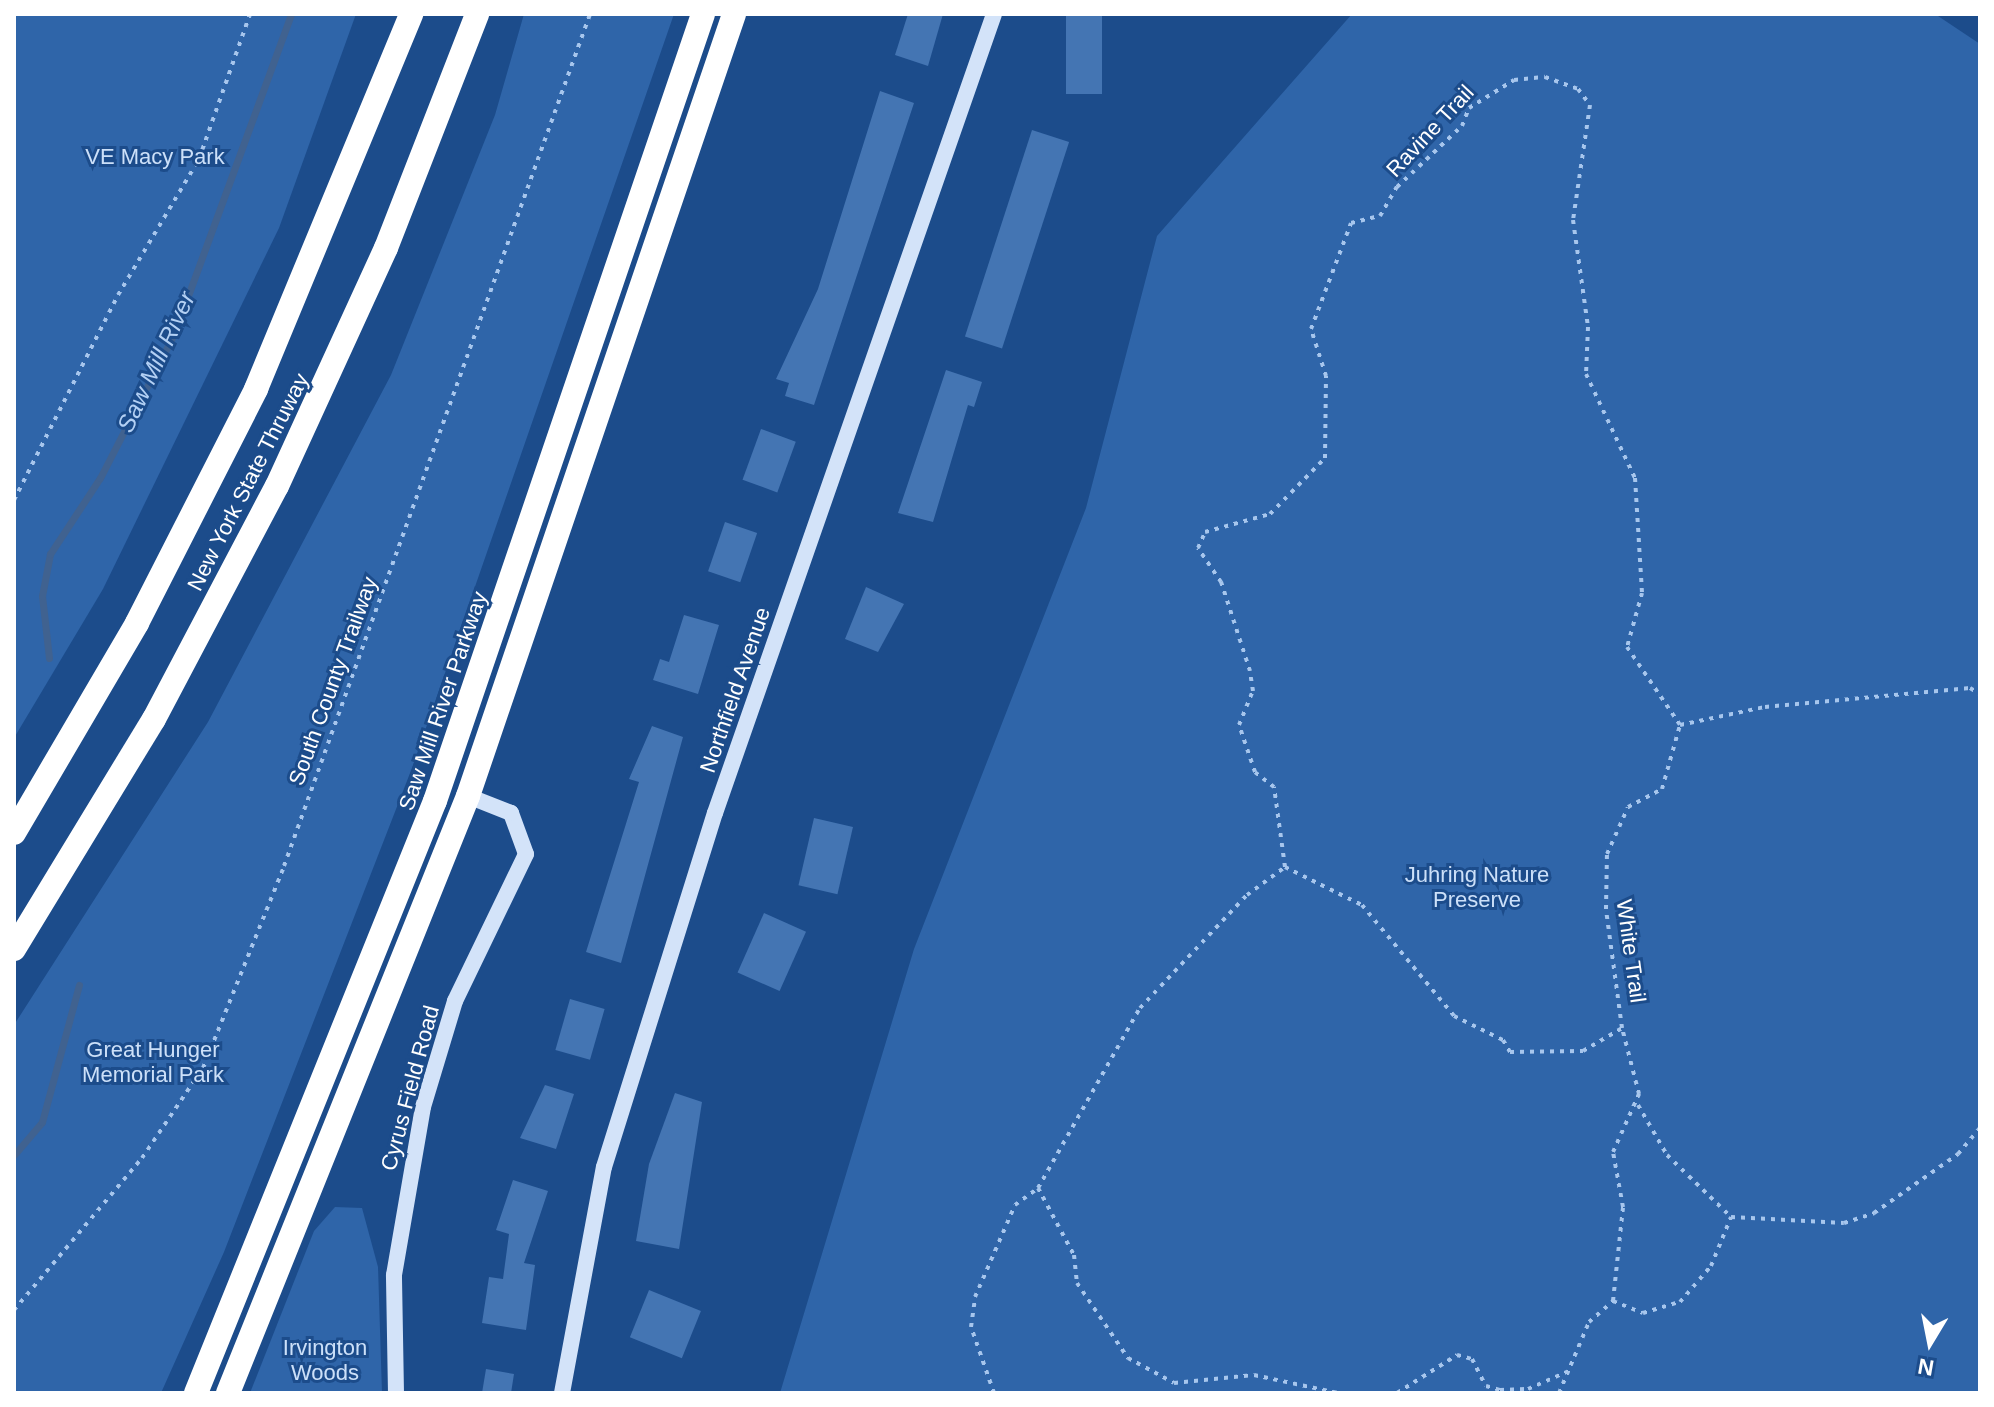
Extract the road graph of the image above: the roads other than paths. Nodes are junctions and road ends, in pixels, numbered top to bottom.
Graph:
1 (411, 14) edge
2 (477, 14) edge
3 (703, 14) edge
4 (734, 14) edge
5 (994, 14) edge
6 (468, 796) junction
7 (14, 833) edge
8 (14, 949) edge
9 (196, 1393) edge
10 (228, 1393) edge
11 (396, 1393) edge
12 (562, 1393) edge

1 - 7 highway, New York State Thruway
2 - 8 highway, New York State Thruway
3 - 9 highway, Saw Mill River Parkway
4 - 6 highway
5 - 12 street, Northfield Avenue
6 - 10 highway
6 - 11 street, Cyrus Field Road

